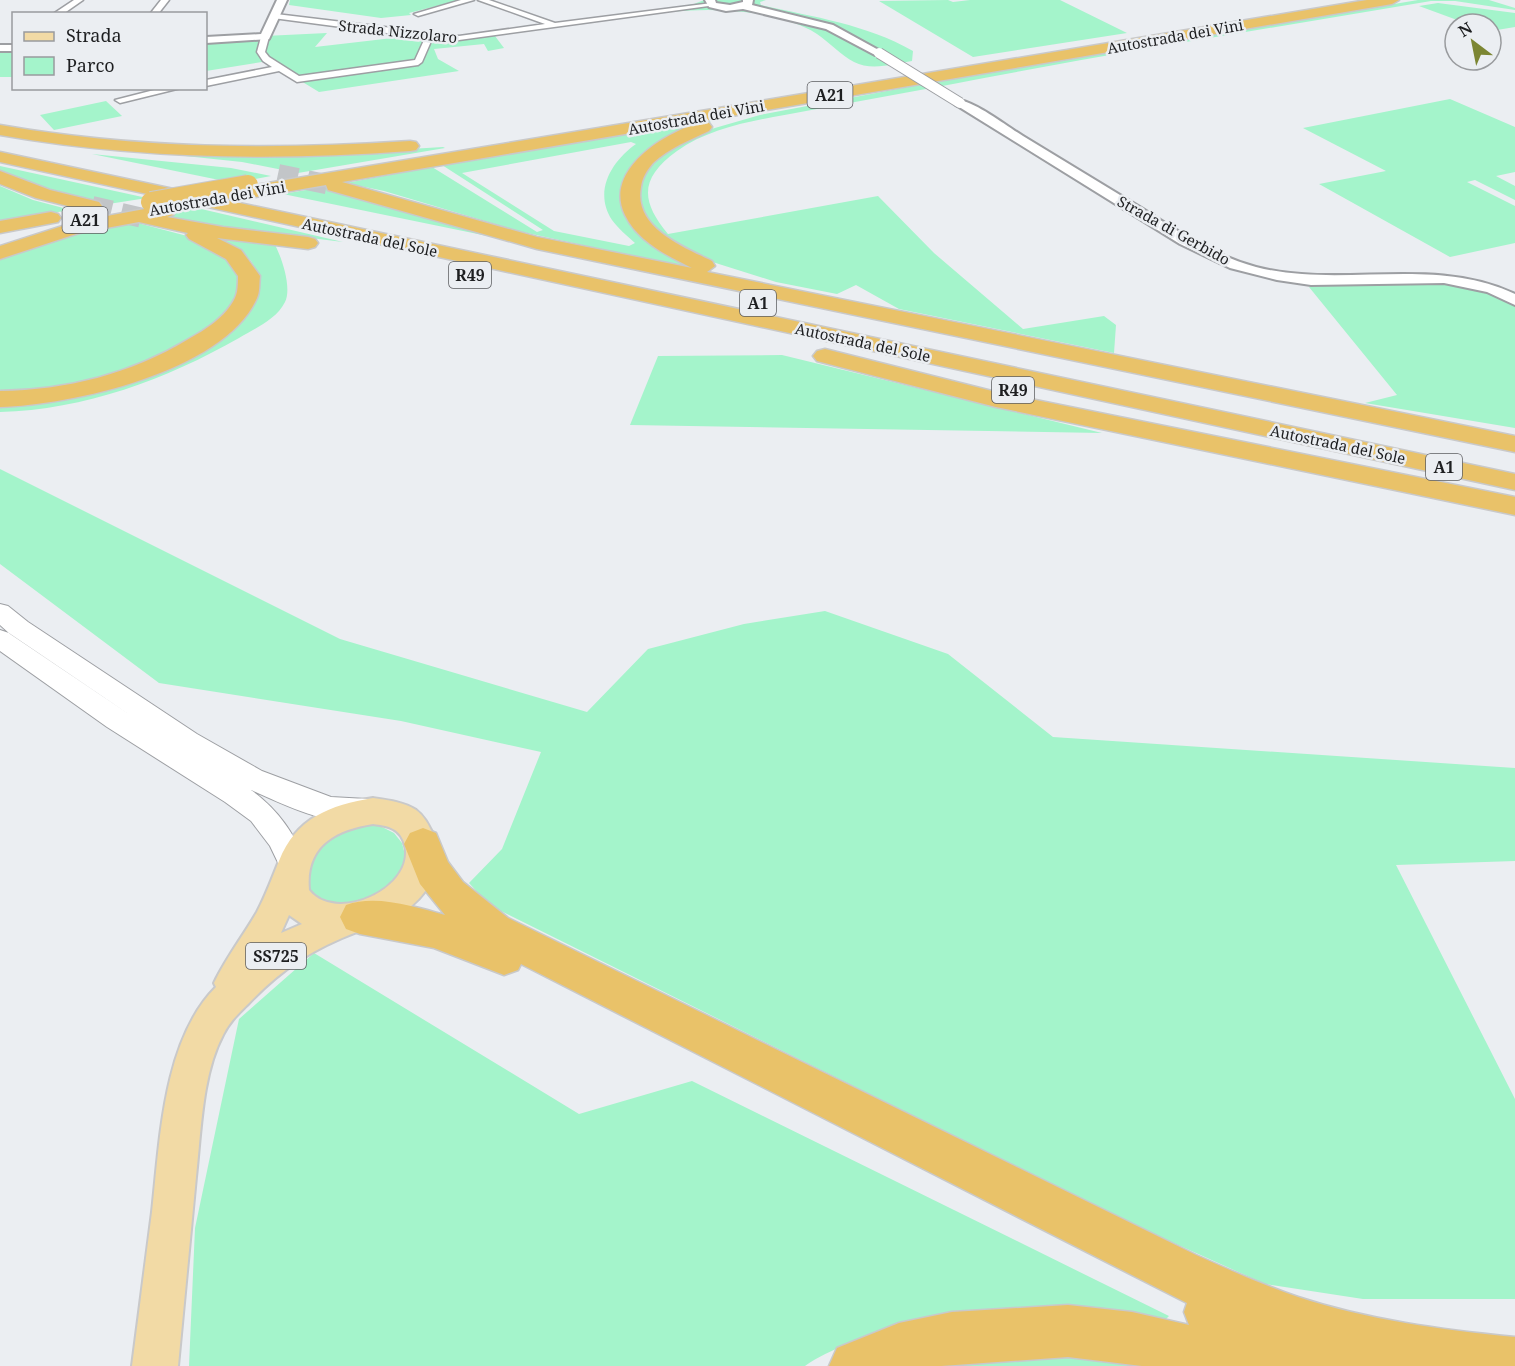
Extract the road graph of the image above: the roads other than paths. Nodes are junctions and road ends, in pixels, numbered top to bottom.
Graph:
1 (79, 0) edge
2 (165, 0) edge
3 (282, 0) edge
4 (470, 0) edge
5 (482, 0) edge
6 (1359, 0) edge
7 (1392, 0) edge
8 (711, 2) edge
9 (745, 3) edge
10 (60, 12) edge
11 (156, 12) edge
12 (418, 14) dead end
13 (276, 16) junction
14 (556, 26) junction
15 (429, 36) junction
16 (265, 37) junction
17 (207, 40) edge
18 (280, 68) junction
19 (207, 83) edge
20 (884, 85) junction
21 (168, 90) edge
22 (120, 100) dead end
23 (712, 108) junction
24 (0, 131) edge
25 (0, 144) edge
26 (0, 157) edge
27 (0, 177) edge
28 (261, 180) junction
29 (335, 186) tunnel mouth
30 (92, 206) tunnel mouth
31 (158, 211) junction
32 (0, 227) edge
33 (0, 234) edge
34 (0, 253) edge
35 (1515, 300) edge
36 (877, 312) junction
37 (657, 315) junction
38 (0, 399) edge
39 (1386, 417) junction
40 (1515, 438) edge
41 (1515, 444) edge
42 (1372, 452) junction
43 (1515, 463) edge
44 (1515, 482) edge
45 (1515, 506) edge
46 (0, 612) edge
47 (0, 639) edge
48 (373, 811) junction
49 (423, 844) junction
50 (291, 870) junction
51 (355, 918) junction
52 (215, 1013) junction
53 (1515, 1363) edge
54 (155, 1366) edge
55 (855, 1366) edge
56 (1252, 1366) edge
57 (1335, 1366) edge

1 - 10 street
2 - 11 street
3 - 13 street
4 - 12 street, Strada Nizzolaro
5 - 14 street, Strada Nizzolaro
6 - 23 highway, Autostrada dei Vini / A21
7 - 20 highway, Autostrada dei Vini / A21
8 - 9 street, Strada di Gerbido
8 - 14 street, Strada Nizzolaro
9 - 35 street, Strada di Gerbido, bridge
13 - 15 street, Strada Nizzolaro
13 - 16 street
14 - 15 street, Strada Nizzolaro
15 - 18 street
16 - 17 street
16 - 18 street
18 - 19 street
20 - 28 highway, Autostrada dei Vini / A21
20 - 36 highway
21 - 22 street
23 - 24 highway
23 - 28 highway, Autostrada dei Vini / A21
24 - 28 highway
25 - 43 highway, Autostrada del Sole / A1
26 - 42 highway, Autostrada del Sole / A1
27 - 30 highway
28 - 31 highway
28 - 31 highway, Autostrada dei Vini / A21, bridge
29 - 36 highway
31 - 32 highway, Autostrada dei Vini / A21
31 - 33 highway, Autostrada dei Vini / A21
31 - 34 highway
31 - 37 highway, R49
31 - 38 highway
36 - 39 highway
37 - 42 highway, R49
37 - 45 highway
39 - 40 highway
39 - 41 highway
42 - 44 highway, Autostrada del Sole / A1
46 - 48 main road
47 - 50 main road
48 - 49 main road
48 - 50 main road
49 - 51 main road
49 - 53 highway
50 - 51 main road
50 - 52 main road
51 - 52 main road, SS725
51 - 57 highway
52 - 54 main road
55 - 56 highway

